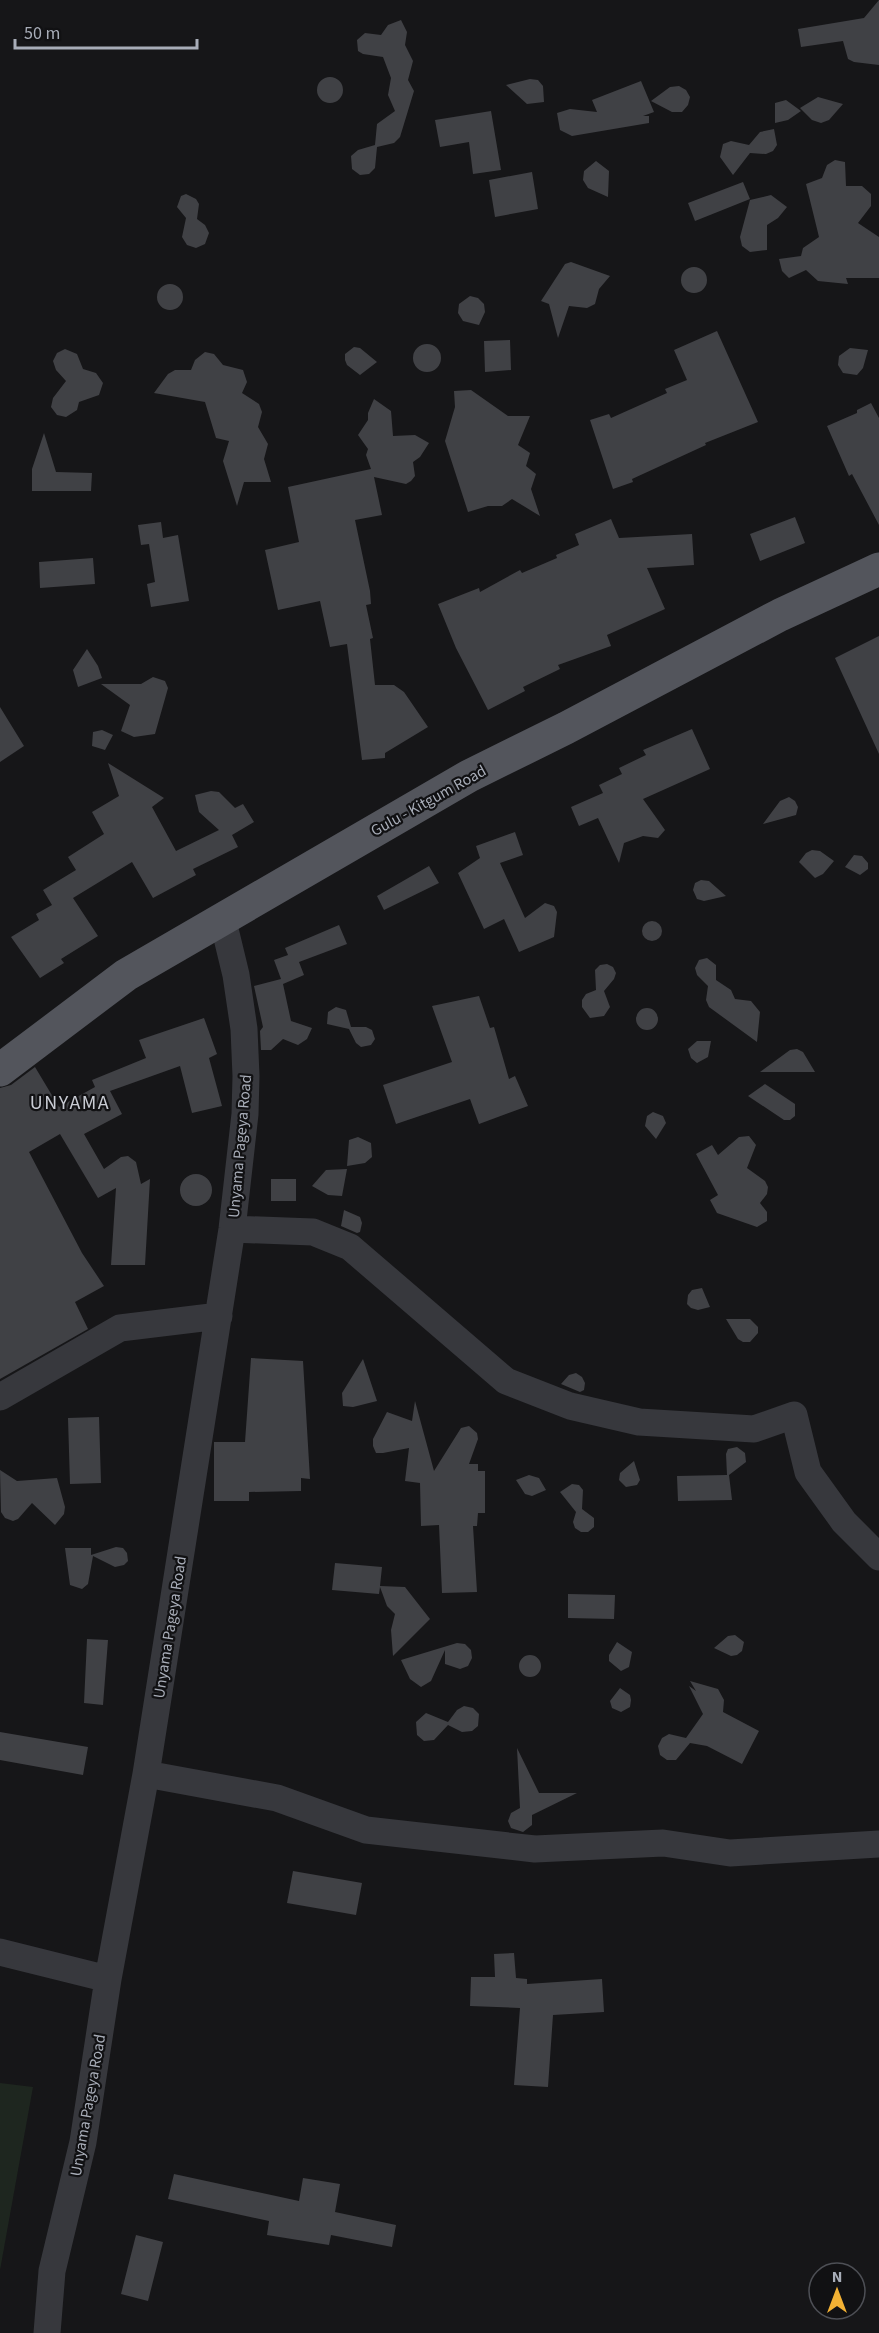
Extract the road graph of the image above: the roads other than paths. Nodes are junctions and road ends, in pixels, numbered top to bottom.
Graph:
1 (879, 569) edge
2 (222, 917) junction
3 (0, 1070) edge
4 (232, 1229) junction
5 (219, 1316) junction
6 (0, 1397) edge
7 (879, 1557) edge
8 (146, 1774) junction
9 (879, 1844) edge
10 (0, 1952) edge
11 (108, 1979) junction
12 (47, 2333) edge

1 - 2 main road, Gulu - Kitgum Road
2 - 3 main road, Gulu - Kitgum Road
2 - 4 street, Unyama Pageya Road
4 - 5 street, Unyama Pageya Road
4 - 7 street
5 - 6 street
5 - 8 street, Unyama Pageya Road
8 - 9 street
8 - 11 street, Unyama Pageya Road
10 - 11 street
11 - 12 street, Unyama Pageya Road

